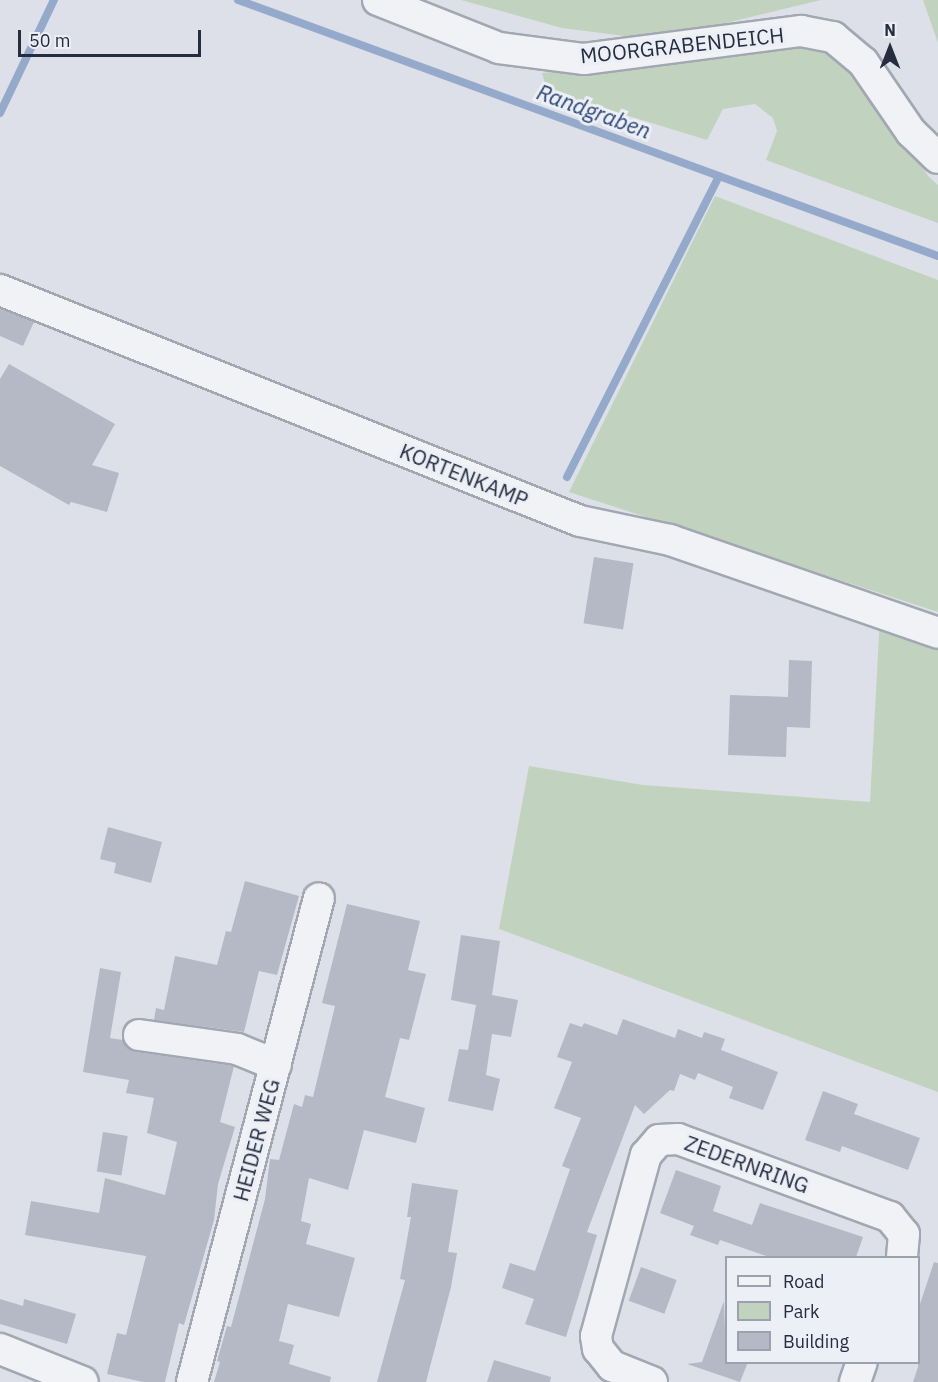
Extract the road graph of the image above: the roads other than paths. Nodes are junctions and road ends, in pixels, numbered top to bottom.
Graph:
1 (378, 0) edge
2 (938, 158) edge
3 (0, 291) edge
4 (938, 633) edge
5 (319, 898) dead end
6 (139, 1035) dead end
7 (276, 1065) junction
8 (902, 1256) edge
9 (0, 1349) edge
10 (861, 1364) edge
11 (83, 1382) edge
12 (192, 1382) edge
13 (652, 1382) edge
14 (855, 1382) edge

1 - 2 street, MOORGRABENDEICH
3 - 4 street, KORTENKAMP
5 - 7 street, HEIDER WEG
6 - 7 street
7 - 12 street, HEIDER WEG
8 - 13 street, ZEDERNRING
9 - 11 street
10 - 14 street

